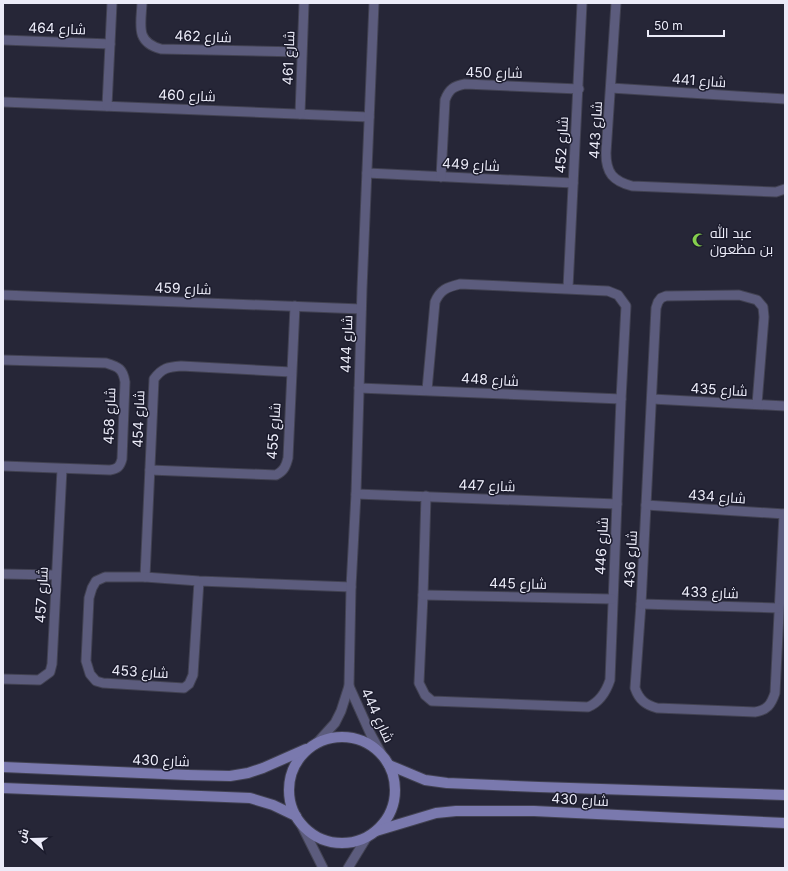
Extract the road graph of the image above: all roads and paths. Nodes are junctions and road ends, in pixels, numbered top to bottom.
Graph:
1 (112, 3) edge
2 (142, 3) edge
3 (304, 3) edge
4 (374, 3) edge
5 (582, 3) edge
6 (616, 3) edge
7 (3, 40) edge
8 (110, 44) junction
9 (301, 52) junction
10 (611, 88) junction
11 (579, 89) junction
12 (785, 99) edge
13 (3, 102) edge
14 (107, 106) junction
15 (300, 114) junction
16 (369, 117) junction
17 (367, 173) junction
18 (441, 177) junction
19 (573, 183) junction
20 (785, 189) edge
21 (568, 288) junction
22 (3, 295) edge
23 (295, 306) junction
24 (361, 309) junction
25 (3, 360) edge
26 (291, 372) junction
27 (359, 388) junction
28 (427, 390) junction
29 (621, 399) junction
30 (652, 399) junction
31 (757, 404) junction
32 (785, 406) edge
33 (3, 466) edge
34 (62, 469) junction
35 (150, 470) junction
36 (356, 494) junction
37 (426, 496) junction
38 (617, 504) junction
39 (646, 505) junction
40 (784, 514) edge
41 (3, 574) edge
42 (56, 575) junction
43 (145, 577) junction
44 (199, 581) junction
45 (351, 587) junction
46 (423, 595) junction
47 (612, 599) junction
48 (641, 604) junction
49 (778, 608) junction
50 (3, 678) edge
51 (349, 686) junction
52 (314, 744) junction
53 (382, 755) junction
54 (389, 765) junction
55 (3, 767) edge
56 (3, 788) edge
57 (785, 795) edge
58 (296, 816) junction
59 (784, 824) edge
60 (302, 826) junction
61 (376, 831) junction
62 (367, 837) junction
63 (323, 868) edge
64 (348, 868) edge

1 - 8 street
2 - 9 street, شارع 462
3 - 9 street, شارع 461
4 - 16 street, شارع 444
5 - 11 street, شارع 452
6 - 10 street, شارع 443
7 - 8 street, شارع 464
8 - 14 street
9 - 15 street, شارع 461
10 - 12 street, شارع 441
10 - 20 street, شارع 443
11 - 18 street, شارع 450
11 - 19 street, شارع 452
13 - 14 street, شارع 460
14 - 15 street, شارع 460
15 - 16 street, شارع 460
16 - 17 street, شارع 444
17 - 18 street, شارع 449
17 - 24 street, شارع 444
18 - 19 street, شارع 449
19 - 21 street, شارع 452
21 - 28 street, شارع 446
21 - 29 street, شارع 446
22 - 23 street, شارع 459
23 - 24 street, شارع 459
23 - 26 street, شارع 455
24 - 27 street, شارع 444
25 - 34 street, شارع 458
26 - 35 street, شارع 454
26 - 35 street, شارع 455
27 - 28 street, شارع 448
27 - 36 street, شارع 444
28 - 29 street, شارع 448
29 - 38 street, شارع 446
30 - 31 street, شارع 435
30 - 31 street, شارع 436
30 - 39 street, شارع 436
31 - 32 street, شارع 435
33 - 34 street, شارع 458
34 - 42 street, شارع 457
35 - 43 street, شارع 454
36 - 37 street, شارع 447
36 - 45 street, شارع 444
37 - 38 street, شارع 447
37 - 46 street, شارع 446
38 - 47 street, شارع 446
39 - 40 street, شارع 434
39 - 48 street, شارع 436
40 - 49 street, شارع 436
41 - 42 street
42 - 50 street, شارع 457
43 - 44 street, شارع 453
43 - 44 street, شارع 453
44 - 45 street, شارع 453
45 - 51 street, شارع 444
46 - 47 street, شارع 445
46 - 47 street, شارع 446
48 - 49 street, شارع 433
48 - 49 street, شارع 436
51 - 52 street, شارع 444
51 - 53 street, شارع 444
52 - 53 street
52 - 55 street, شارع 430
52 - 58 street
53 - 54 street
54 - 57 street, شارع 430
54 - 61 street
56 - 58 street
58 - 60 street
59 - 61 street, شارع 430
60 - 62 street
60 - 63 street
61 - 62 street
62 - 64 street

